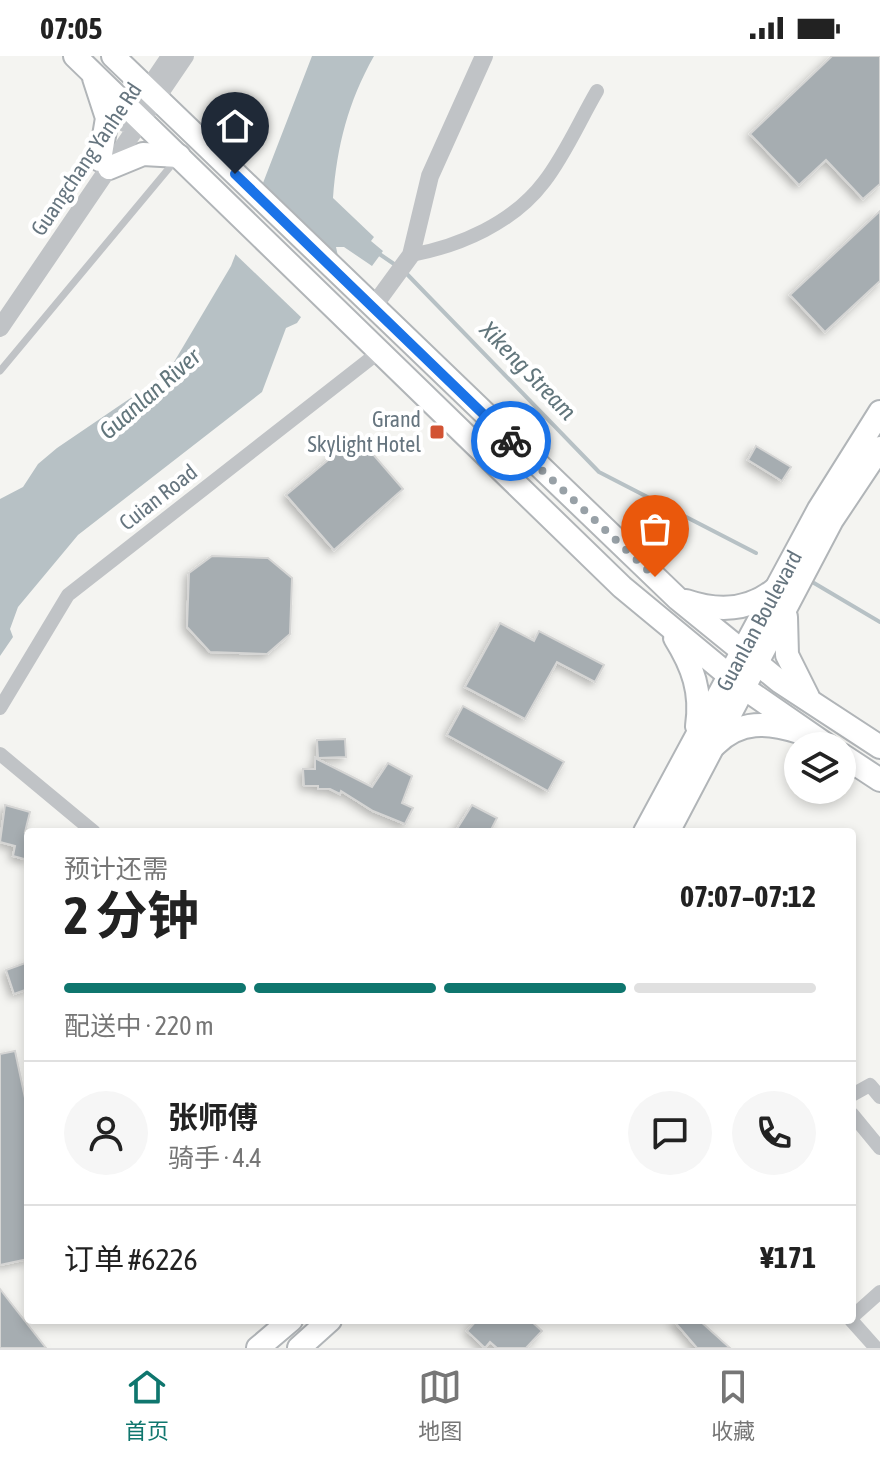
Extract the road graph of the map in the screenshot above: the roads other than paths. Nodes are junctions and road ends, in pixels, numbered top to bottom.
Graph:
1 (113, 56) edge
2 (170, 56) edge
3 (185, 56) edge
4 (484, 56) edge
5 (80, 60) edge
6 (597, 91) dead end
7 (152, 94) junction
8 (137, 116) junction
9 (179, 156) junction
10 (104, 164) junction
11 (234, 172) junction
12 (214, 190) junction
13 (404, 264) junction
14 (366, 301) junction
15 (0, 306) edge
16 (0, 328) edge
17 (379, 352) junction
18 (0, 371) edge
19 (880, 412) edge
20 (879, 451) edge
21 (783, 596) junction
22 (678, 599) junction
23 (668, 627) junction
24 (749, 658) junction
25 (736, 682) junction
26 (0, 708) edge
27 (819, 710) junction
28 (798, 732) edge
29 (809, 732) edge
30 (702, 744) junction
31 (880, 747) edge
32 (0, 754) edge
33 (856, 764) edge
34 (880, 780) edge
35 (89, 828) edge
36 (648, 828) edge
37 (670, 828) edge
38 (856, 1093) edge
39 (880, 1097) edge
40 (856, 1119) edge
41 (880, 1148) edge
42 (880, 1292) edge
43 (856, 1314) edge
44 (286, 1324) edge
45 (326, 1324) edge
46 (856, 1324) edge
47 (258, 1348) edge
48 (299, 1348) edge
49 (876, 1348) edge

1 - 7 main road
2 - 7 street, Guangchang Yanhe Rd
3 - 7 street, Guangchang Yanhe Rd
4 - 13 street
5 - 8 main road
5 - 10 main road
6 - 13 street
7 - 8 street, Guangchang Yanhe Rd
7 - 11 main road
8 - 9 main road
8 - 10 street, Guangchang Yanhe Rd
9 - 10 main road
9 - 12 main road
9 - 18 lane
10 - 15 street, Guangchang Yanhe Rd
10 - 16 street, Guangchang Yanhe Rd
11 - 12 main road
11 - 14 main road
12 - 17 main road
13 - 14 street
14 - 22 main road
17 - 23 main road
17 - 26 street, Cuian Road
19 - 21 main road, Guanlan Boulevard
20 - 21 main road, Guanlan Boulevard
21 - 22 main road
21 - 24 main road, Guanlan Boulevard
21 - 27 main road
22 - 24 main road
23 - 25 main road
23 - 30 main road
24 - 25 main road, Guanlan Boulevard
24 - 27 main road
25 - 29 main road
25 - 30 main road, Guanlan Boulevard
27 - 31 main road
28 - 30 main road
30 - 36 main road, Guanlan Boulevard
30 - 37 main road, Guanlan Boulevard
32 - 35 street
33 - 34 main road
38 - 39 street
40 - 41 street
42 - 43 street
44 - 47 main road
45 - 48 main road
46 - 49 street

